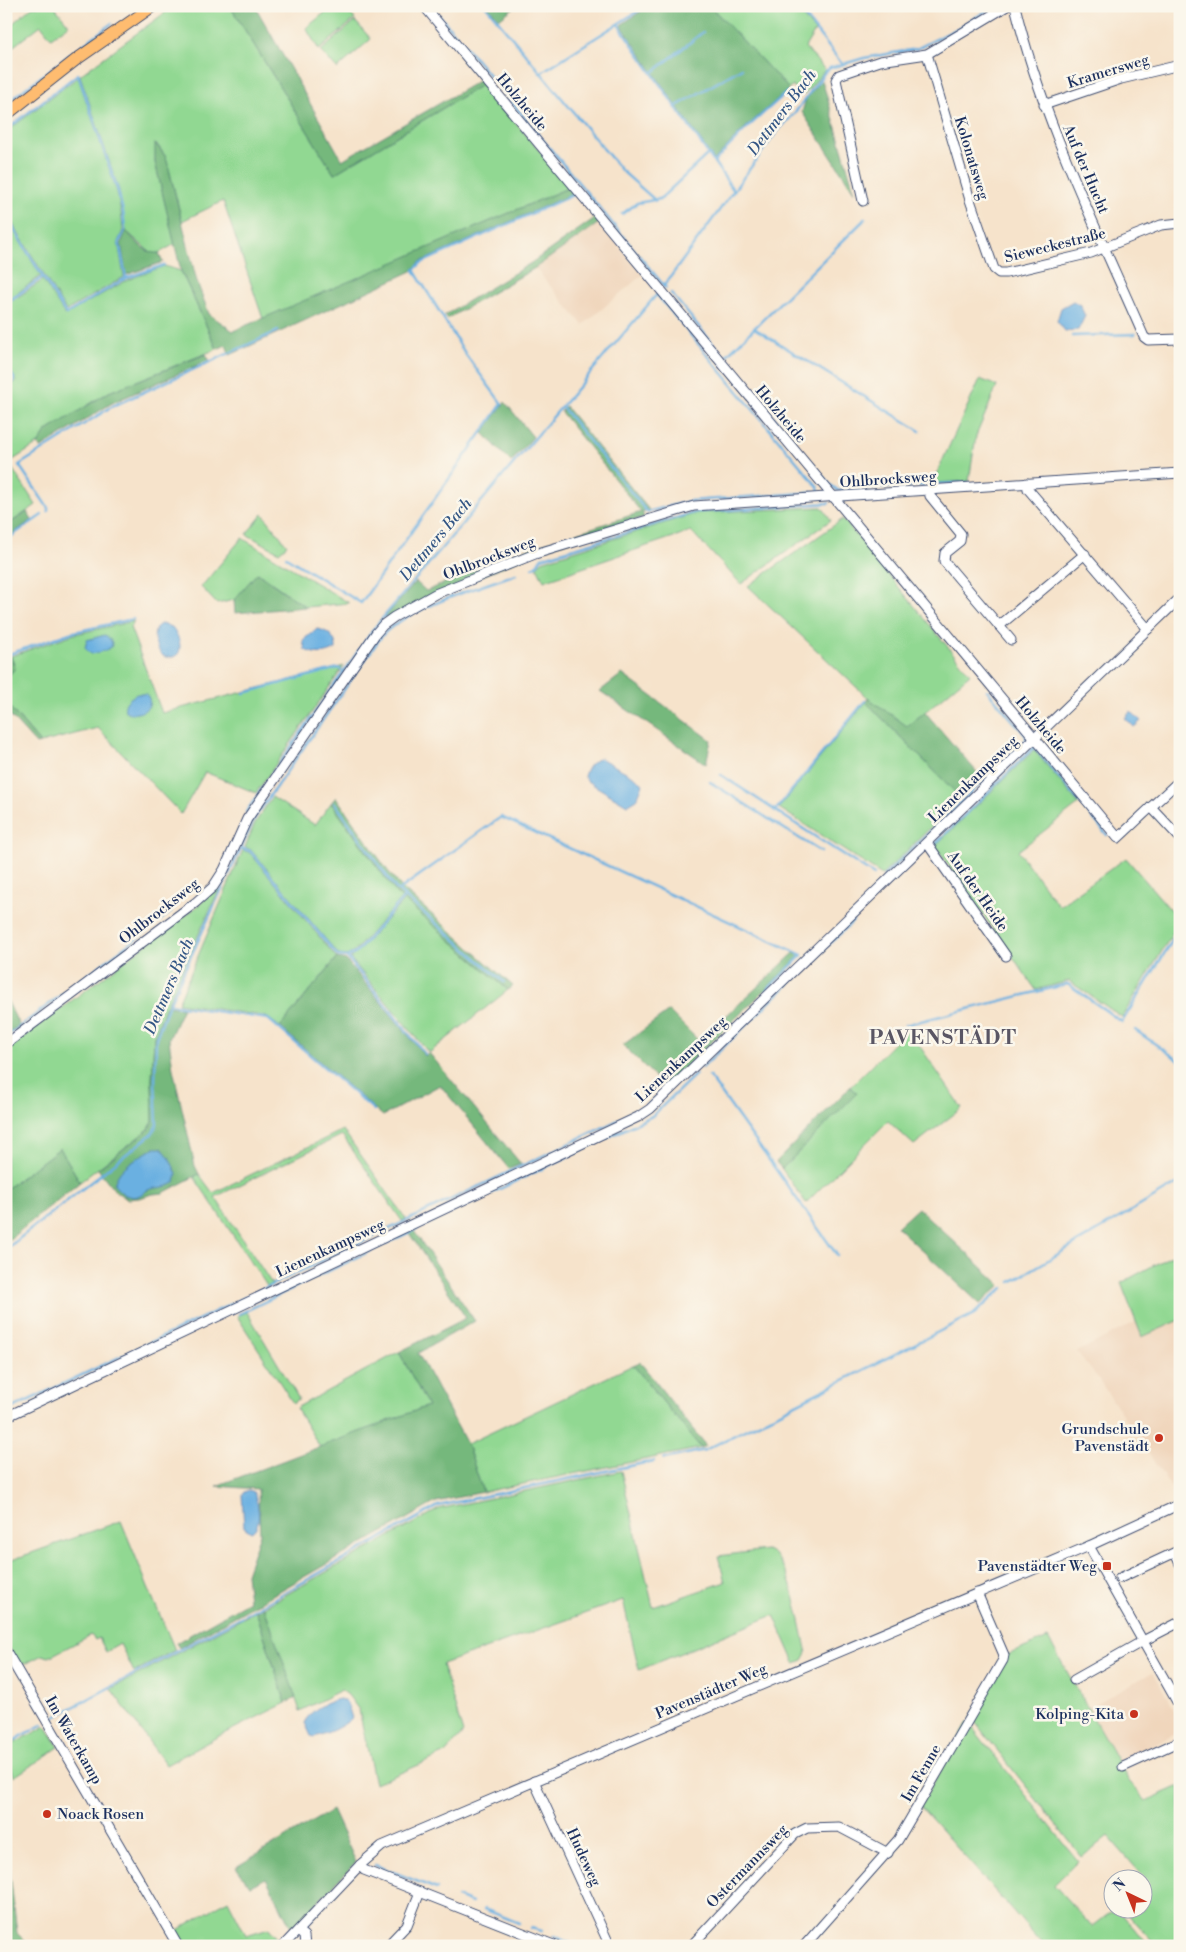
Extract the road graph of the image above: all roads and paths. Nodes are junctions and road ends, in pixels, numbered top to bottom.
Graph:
1 (154, 6) edge
2 (424, 6) edge
3 (1007, 6) edge
4 (1016, 6) edge
5 (926, 54) junction
6 (1180, 65) edge
7 (1044, 105) junction
8 (6, 115) edge
9 (863, 200) dead end
10 (1180, 223) edge
11 (1105, 248) junction
12 (994, 269) joint
13 (1180, 339) edge
14 (1180, 473) edge
15 (1027, 483) junction
16 (929, 490) junction
17 (833, 497) junction
18 (1085, 554) junction
19 (1180, 598) edge
20 (999, 626) junction
21 (1148, 629) junction
22 (1011, 640) dead end
23 (1035, 739) junction
24 (1180, 780) edge
25 (1151, 807) junction
26 (1180, 838) edge
27 (927, 843) junction
28 (1006, 956) dead end
29 (6, 1044) edge
30 (6, 1416) edge
31 (1180, 1504) edge
32 (1088, 1546) junction
33 (1177, 1551) edge
34 (1180, 1564) edge
35 (1120, 1578) dead end
36 (977, 1593) junction
37 (1180, 1622) edge
38 (1143, 1640) junction
39 (6, 1651) edge
40 (1074, 1680) dead end
41 (1180, 1707) edge
42 (1180, 1741) edge
43 (1123, 1767) dead end
44 (534, 1781) junction
45 (888, 1853) junction
46 (360, 1865) junction
47 (420, 1892) junction
48 (298, 1931) junction
49 (554, 1945) edge
50 (178, 1946) edge
51 (283, 1946) edge
52 (305, 1946) edge
53 (387, 1946) edge
54 (610, 1946) edge
55 (690, 1946) edge
56 (804, 1946) edge

1 - 8 main road
2 - 17 street, Holzheide
3 - 5 street
4 - 7 street, Auf der Hucht
5 - 9 street
5 - 12 street, Kolonatsweg
6 - 7 street, Kramersweg
7 - 11 street, Auf der Hucht
10 - 11 street, Sieweckestraße
11 - 12 street, Sieweckestraße
11 - 13 street, Auf der Hucht
14 - 15 street, Ohlbrocksweg
15 - 16 street, Ohlbrocksweg
15 - 18 street
16 - 17 street, Ohlbrocksweg
16 - 20 street
17 - 23 street, Holzheide
17 - 29 street, Ohlbrocksweg
18 - 20 street
18 - 21 street
19 - 21 street, Lienenkampsweg
20 - 22 street
21 - 23 street, Lienenkampsweg
23 - 25 street, Holzheide
23 - 27 street, Lienenkampsweg
24 - 25 street
25 - 26 street
27 - 28 street, Auf der Heide
27 - 30 street, Lienenkampsweg
31 - 32 street, Pavenstädter Weg
32 - 36 street, Pavenstädter Weg
32 - 38 street
33 - 34 street
33 - 35 street
36 - 44 street, Pavenstädter Weg
36 - 45 street, Im Fenne
37 - 38 street
38 - 40 street
38 - 41 street
39 - 50 street, Im Waterkamp
42 - 43 street
44 - 46 street, Pavenstädter Weg
44 - 54 street, Hudeweg
45 - 55 street, Ostermannsweg
45 - 56 street, Im Fenne
46 - 47 street
46 - 48 street, Pavenstädter Weg
47 - 49 street
47 - 53 street
48 - 51 street, Pavenstädter Weg
48 - 52 street

